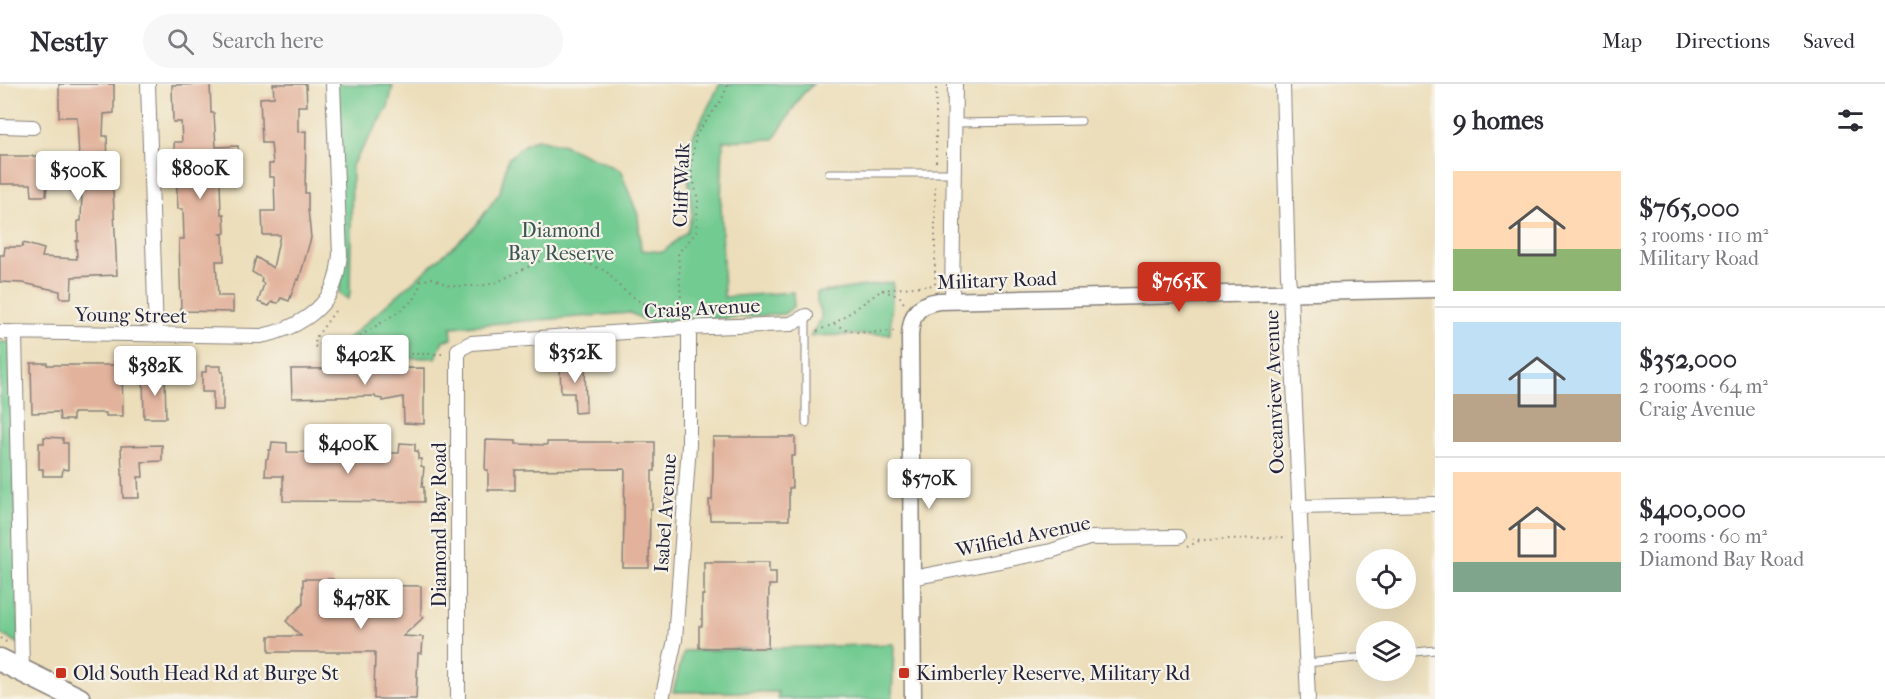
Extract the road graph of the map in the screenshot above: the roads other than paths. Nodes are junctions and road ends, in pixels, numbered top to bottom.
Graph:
1 (148, 84) edge
2 (333, 84) edge
3 (955, 84) edge
4 (1283, 84) edge
5 (1081, 121) dead end
6 (955, 123) junction
7 (0, 126) edge
8 (33, 127) dead end
9 (829, 173) dead end
10 (955, 173) junction
11 (1435, 289) edge
12 (1290, 293) junction
13 (952, 301) junction
14 (806, 316) joint
15 (685, 328) junction
16 (0, 333) edge
17 (15, 333) junction
18 (156, 335) junction
19 (458, 350) joint
20 (806, 423) dead end
21 (1435, 504) edge
22 (1298, 507) junction
23 (1178, 537) road end
24 (912, 578) junction
25 (1435, 650) edge
26 (1416, 651) edge
27 (1356, 658) edge
28 (0, 660) edge
29 (1307, 663) junction
30 (22, 671) junction
31 (79, 699) edge
32 (459, 699) edge
33 (662, 699) edge
34 (913, 699) edge
35 (1308, 699) edge

1 - 18 street
2 - 18 street, Young Street
3 - 6 street
4 - 12 street, Oceanview Avenue
5 - 6 lane
6 - 10 street
7 - 8 street
9 - 10 lane
10 - 13 street
11 - 12 street, Military Road
12 - 13 street, Military Road
12 - 22 street, Oceanview Avenue
13 - 24 street, Military Road
14 - 15 street, Craig Avenue
14 - 20 lane
15 - 19 street, Craig Avenue
15 - 33 street, Isabel Avenue
16 - 17 street, Young Street
17 - 18 street, Young Street
17 - 30 street
19 - 32 street, Diamond Bay Road
21 - 22 street
22 - 29 street, Oceanview Avenue
23 - 24 street, Wilfield Avenue
24 - 34 street
25 - 26 lane
27 - 29 lane
28 - 30 main road
29 - 35 street, Oceanview Avenue
30 - 31 main road

